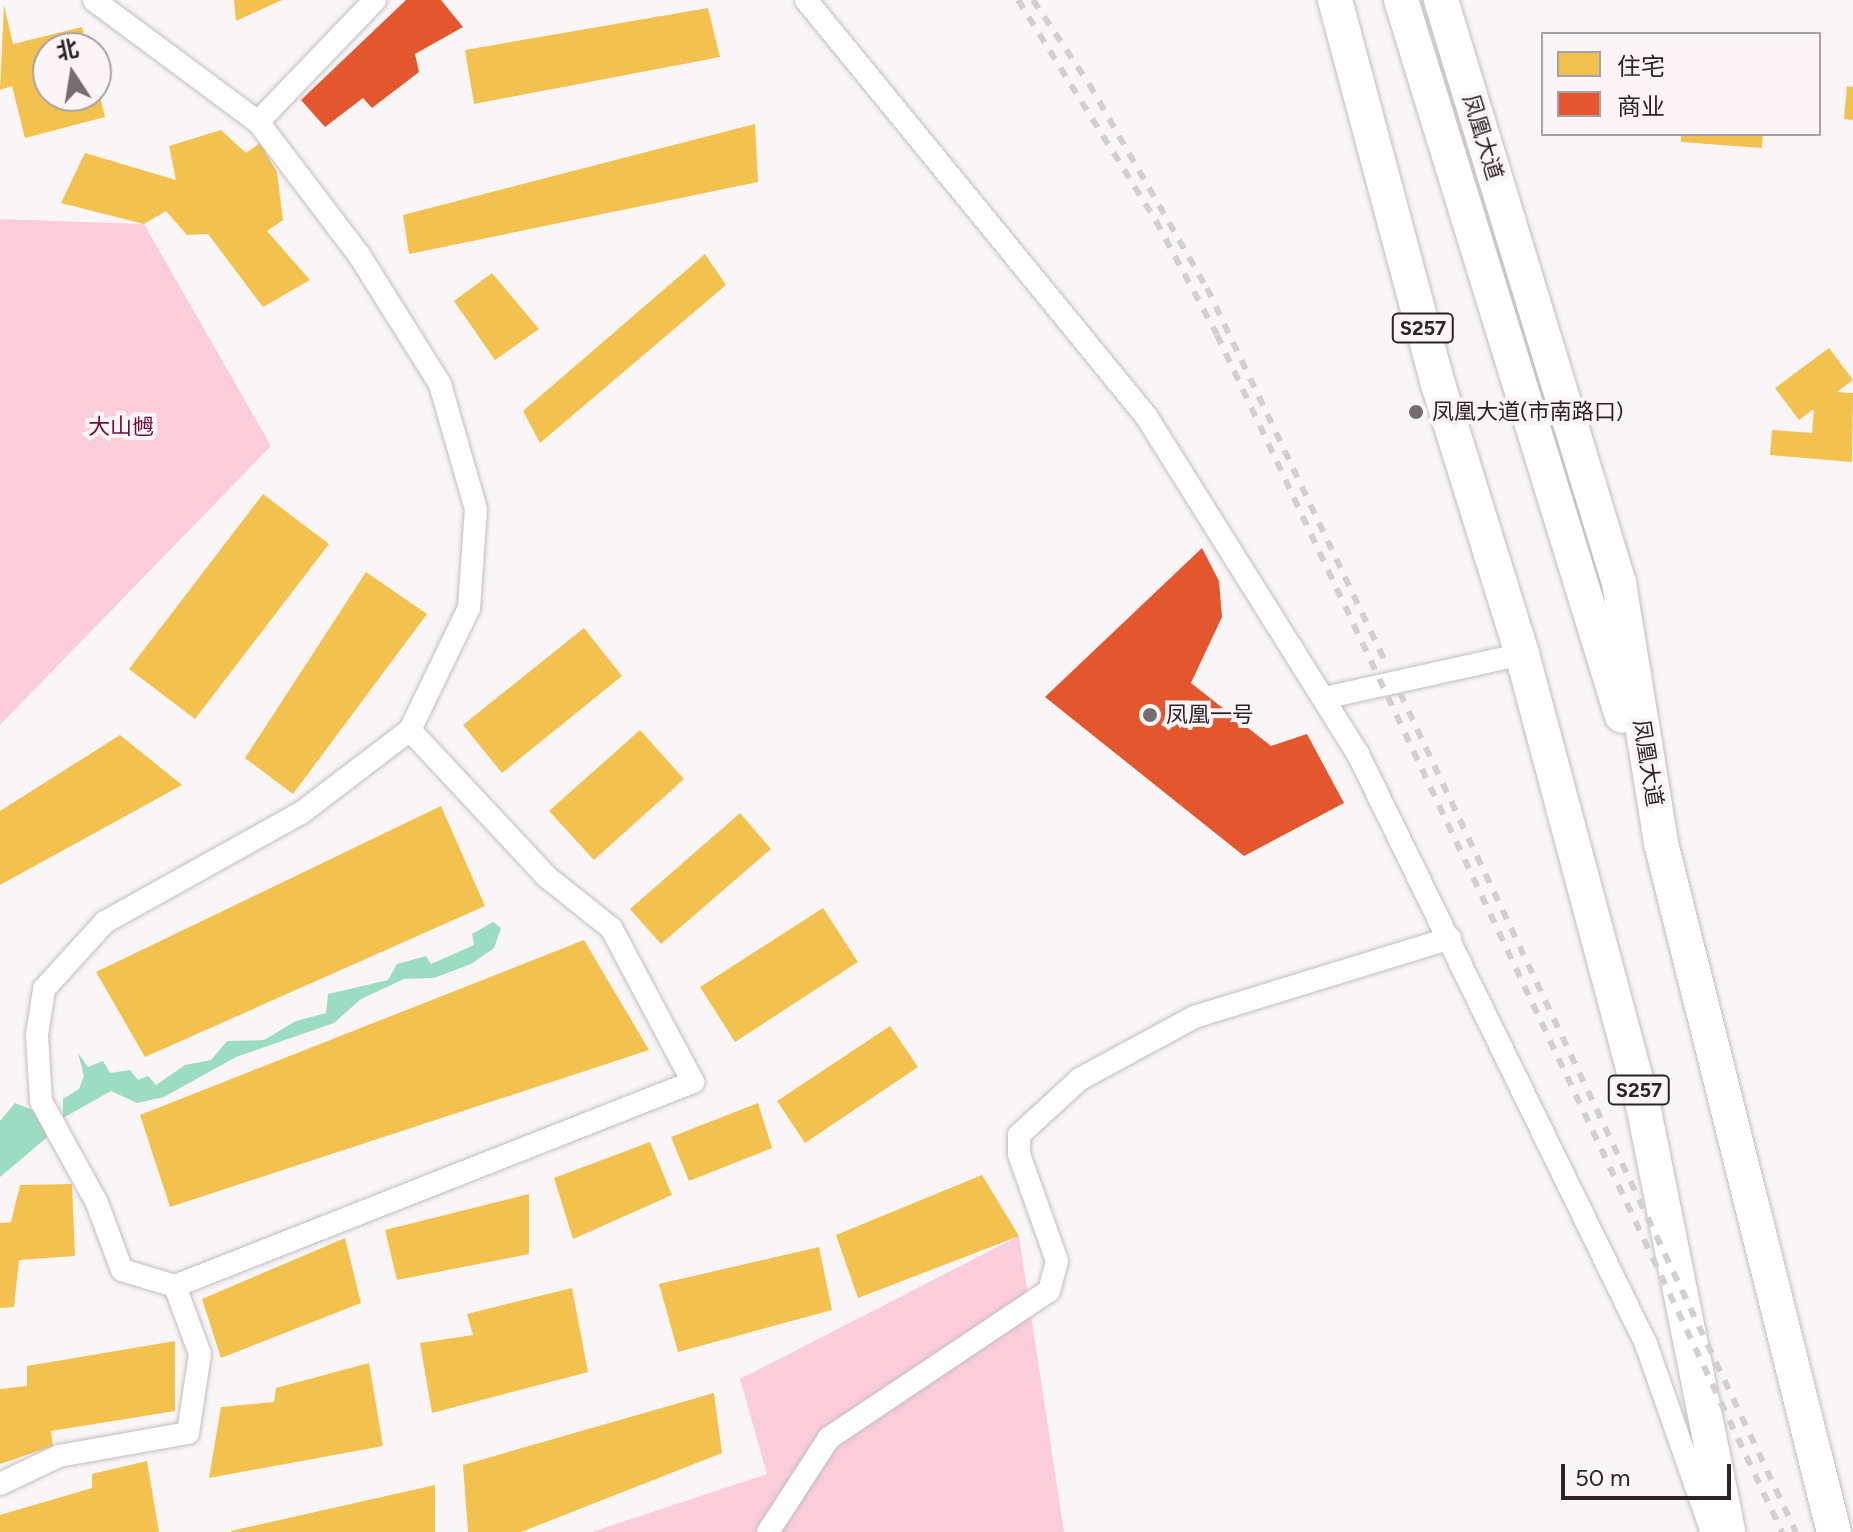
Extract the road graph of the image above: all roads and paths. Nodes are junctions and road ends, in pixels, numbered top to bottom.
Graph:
1 (94, 0) edge
2 (375, 0) edge
3 (806, 0) edge
4 (1335, 0) edge
5 (1404, 0) edge
6 (1441, 0) edge
7 (258, 122) junction
8 (1522, 654) junction
9 (1324, 698) junction
10 (410, 730) junction
11 (1661, 843) junction
12 (1450, 938) junction
13 (175, 1286) junction
14 (0, 1484) edge
15 (768, 1532) edge
16 (1712, 1532) edge
17 (1728, 1532) edge
18 (1834, 1532) edge

1 - 7 street
2 - 7 street
3 - 9 street
4 - 8 main road, S257
5 - 11 main road
6 - 11 main road, 凤凰大道
7 - 10 street
8 - 9 street
8 - 17 main road, S257
9 - 12 street
10 - 13 street
10 - 13 street
11 - 18 main road, 凤凰大道
12 - 15 street
12 - 16 street
13 - 14 street

